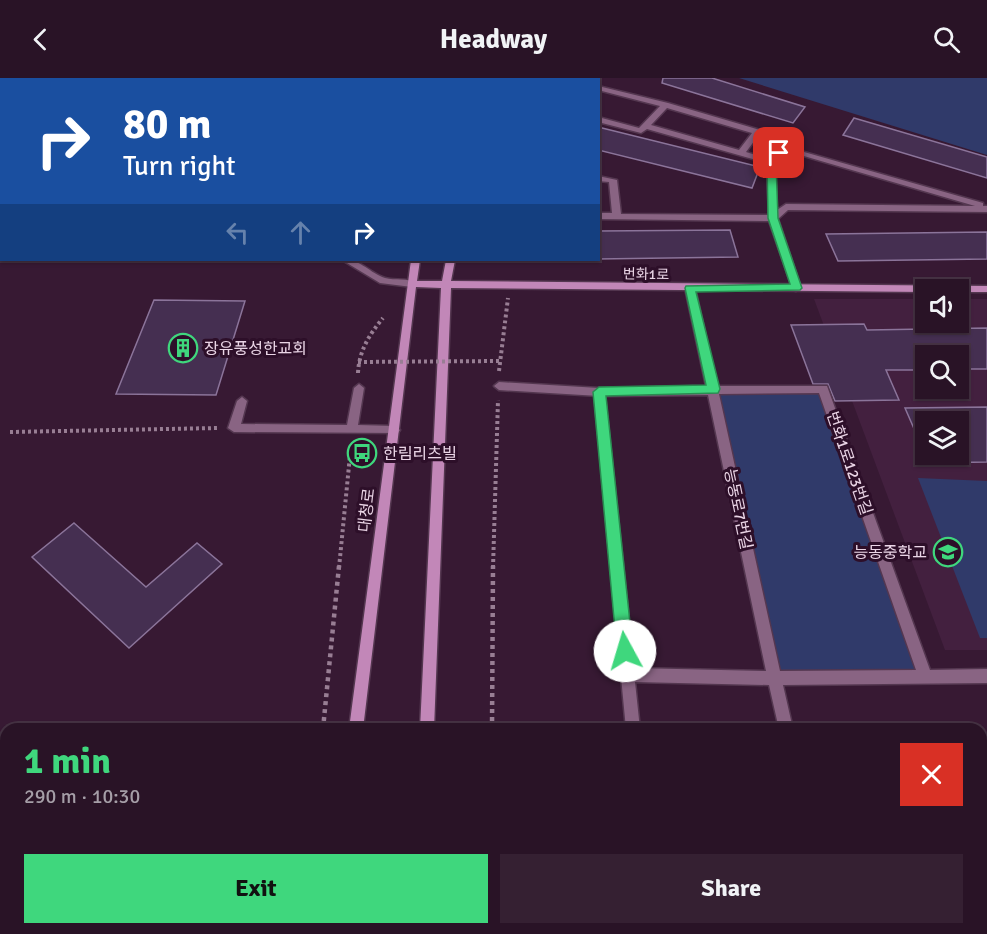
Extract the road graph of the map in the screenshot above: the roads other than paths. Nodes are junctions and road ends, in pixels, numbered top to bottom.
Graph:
1 (600, 89) edge
2 (665, 105) junction
3 (600, 120) edge
4 (645, 126) junction
5 (740, 154) junction
6 (771, 162) junction
7 (600, 178) edge
8 (987, 208) edge
9 (600, 216) edge
10 (617, 216) junction
11 (773, 218) junction
12 (349, 261) edge
13 (415, 261) edge
14 (451, 261) edge
15 (412, 284) junction
16 (446, 284) junction
17 (690, 288) junction
18 (796, 288) junction
19 (987, 289) edge
20 (498, 386) road end
21 (359, 388) road end
22 (714, 389) junction
23 (599, 392) junction
24 (242, 402) dead end
25 (352, 429) junction
26 (394, 430) junction
27 (628, 675) junction
28 (925, 675) junction
29 (987, 676) edge
30 (774, 678) junction
31 (357, 723) edge
32 (427, 723) edge
33 (632, 723) edge
34 (785, 723) edge

1 - 2 street
2 - 4 street
2 - 5 street
3 - 4 street
4 - 5 street
5 - 6 street
6 - 8 street
6 - 11 street
7 - 10 street
8 - 11 street
9 - 10 street
10 - 11 street
11 - 18 street
12 - 15 street
13 - 15 main road, 대청로
14 - 16 main road
15 - 16 main road, 번화1로
15 - 26 main road, 대청로
16 - 17 main road, 번화1로
16 - 32 main road
17 - 18 main road, 번화1로
17 - 22 street, 능동로7번길
18 - 19 main road, 번화1로
20 - 23 street
21 - 25 street
22 - 23 street
22 - 28 street, 번화1로123번길
22 - 30 street, 능동로7번길
23 - 27 street
24 - 25 street
25 - 26 street
26 - 31 main road, 대청로
27 - 30 street
27 - 33 street
28 - 29 street
28 - 30 street
30 - 34 street, 능동로7번길

